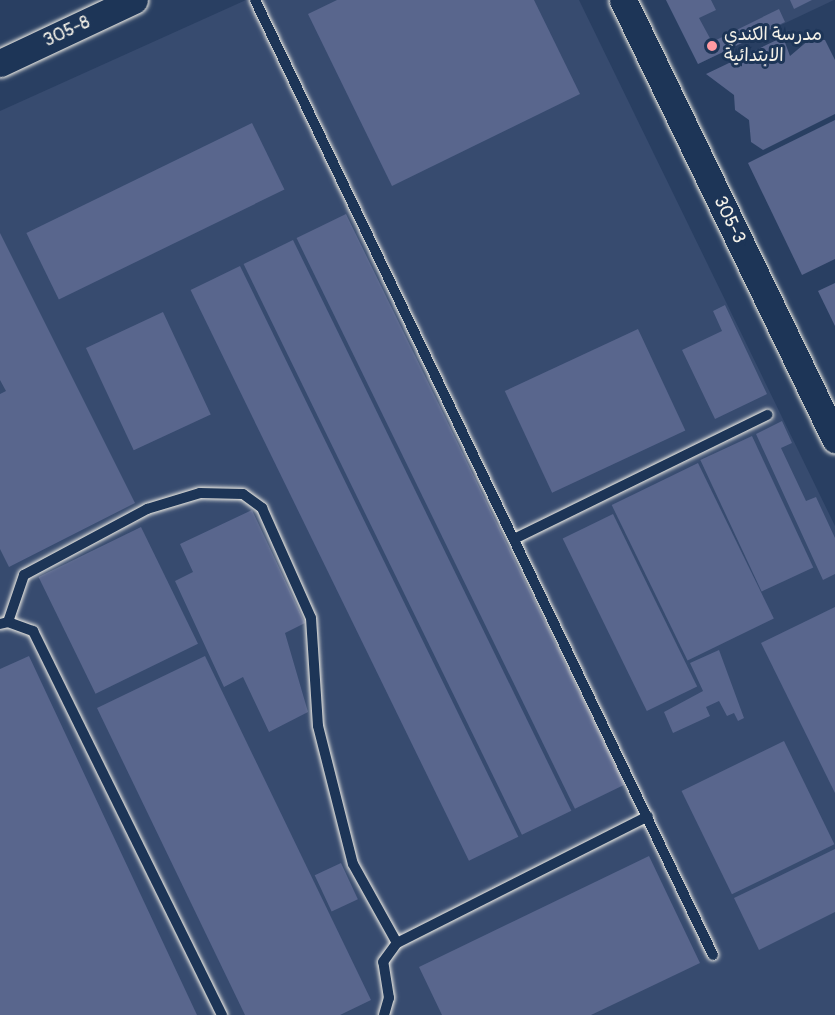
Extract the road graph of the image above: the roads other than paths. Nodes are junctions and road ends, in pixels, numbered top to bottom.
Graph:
1 (134, 0) edge
2 (255, 0) edge
3 (623, 0) edge
4 (2, 58) edge
5 (767, 415) dead end
6 (835, 439) edge
7 (516, 538) junction
8 (4, 623) edge
9 (648, 816) junction
10 (397, 943) junction
11 (713, 956) dead end
12 (222, 1015) edge
13 (384, 1015) edge

1 - 4 street, 305-8
2 - 7 lane
3 - 6 street, 305-3
5 - 7 lane
7 - 9 lane
8 - 10 lane
8 - 12 lane
9 - 10 lane
9 - 11 lane
10 - 13 lane

